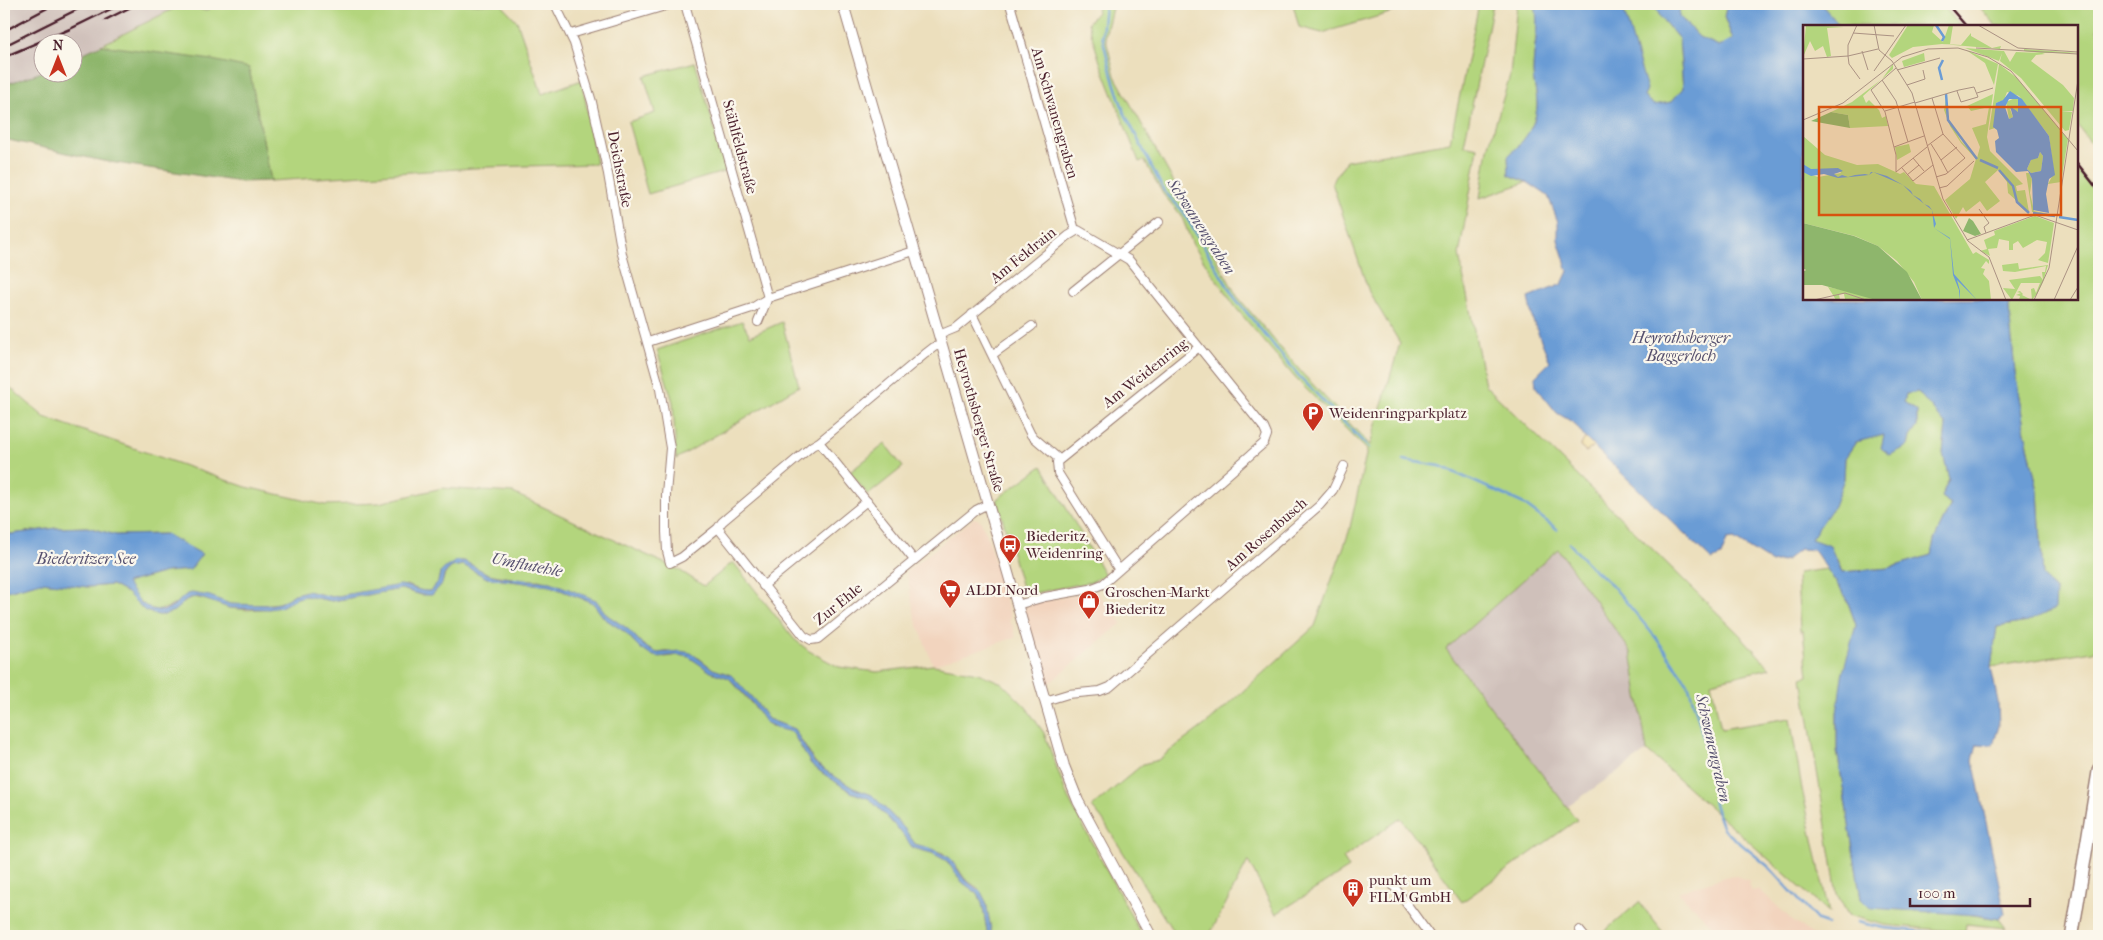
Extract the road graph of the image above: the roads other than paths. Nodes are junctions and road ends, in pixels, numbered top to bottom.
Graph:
1 (555, 4) edge
2 (672, 4) edge
3 (685, 4) edge
4 (843, 4) edge
5 (1010, 4) edge
6 (571, 34) junction
7 (1159, 222) dead end
8 (1075, 230) junction
9 (914, 251) junction
10 (1120, 253) junction
11 (1073, 291) dead end
12 (768, 298) junction
13 (972, 314) junction
14 (758, 322) dead end
15 (1032, 326) dead end
16 (940, 340) junction
17 (648, 342) junction
18 (1199, 347) junction
19 (992, 355) junction
20 (819, 442) junction
21 (1059, 459) junction
22 (1344, 466) dead end
23 (867, 501) junction
24 (988, 504) junction
25 (718, 528) junction
26 (914, 560) junction
27 (1119, 570) junction
28 (763, 586) junction
29 (1017, 605) junction
30 (1045, 701) junction
31 (2099, 769) edge
32 (1392, 885) dead end
33 (1151, 936) edge
34 (1430, 936) edge
35 (2072, 936) edge

1 - 6 street, Deichstraße
2 - 6 street
3 - 12 street, Stählfeldstraße
4 - 9 street, Heyrothsberger Straße
5 - 8 street, Am Schwanengraben
6 - 17 street, Deichstraße
7 - 10 street
8 - 10 street, Am Feldrain
8 - 13 street, Am Feldrain
9 - 12 street
9 - 16 street, Heyrothsberger Straße
10 - 11 street
10 - 18 street, Am Feldrain
12 - 14 street
12 - 17 street
13 - 16 street, Am Feldrain
13 - 19 street
15 - 19 street
16 - 20 street
16 - 24 street, Heyrothsberger Straße
17 - 25 street, Deichstraße
18 - 21 street, Am Weidenring
18 - 27 street, Am Weidenring
19 - 21 street
20 - 23 street
20 - 25 street
21 - 27 street
22 - 30 street, Am Rosenbusch
23 - 26 street
23 - 28 street
24 - 26 street, Zur Ehle
24 - 29 street, Heyrothsberger Straße
25 - 28 street, Zur Ehle
26 - 28 street, Zur Ehle
27 - 29 street, Am Weidenring
29 - 30 street, Heyrothsberger Straße
30 - 33 street, Heyrothsberger Straße
31 - 35 main road
32 - 34 street

